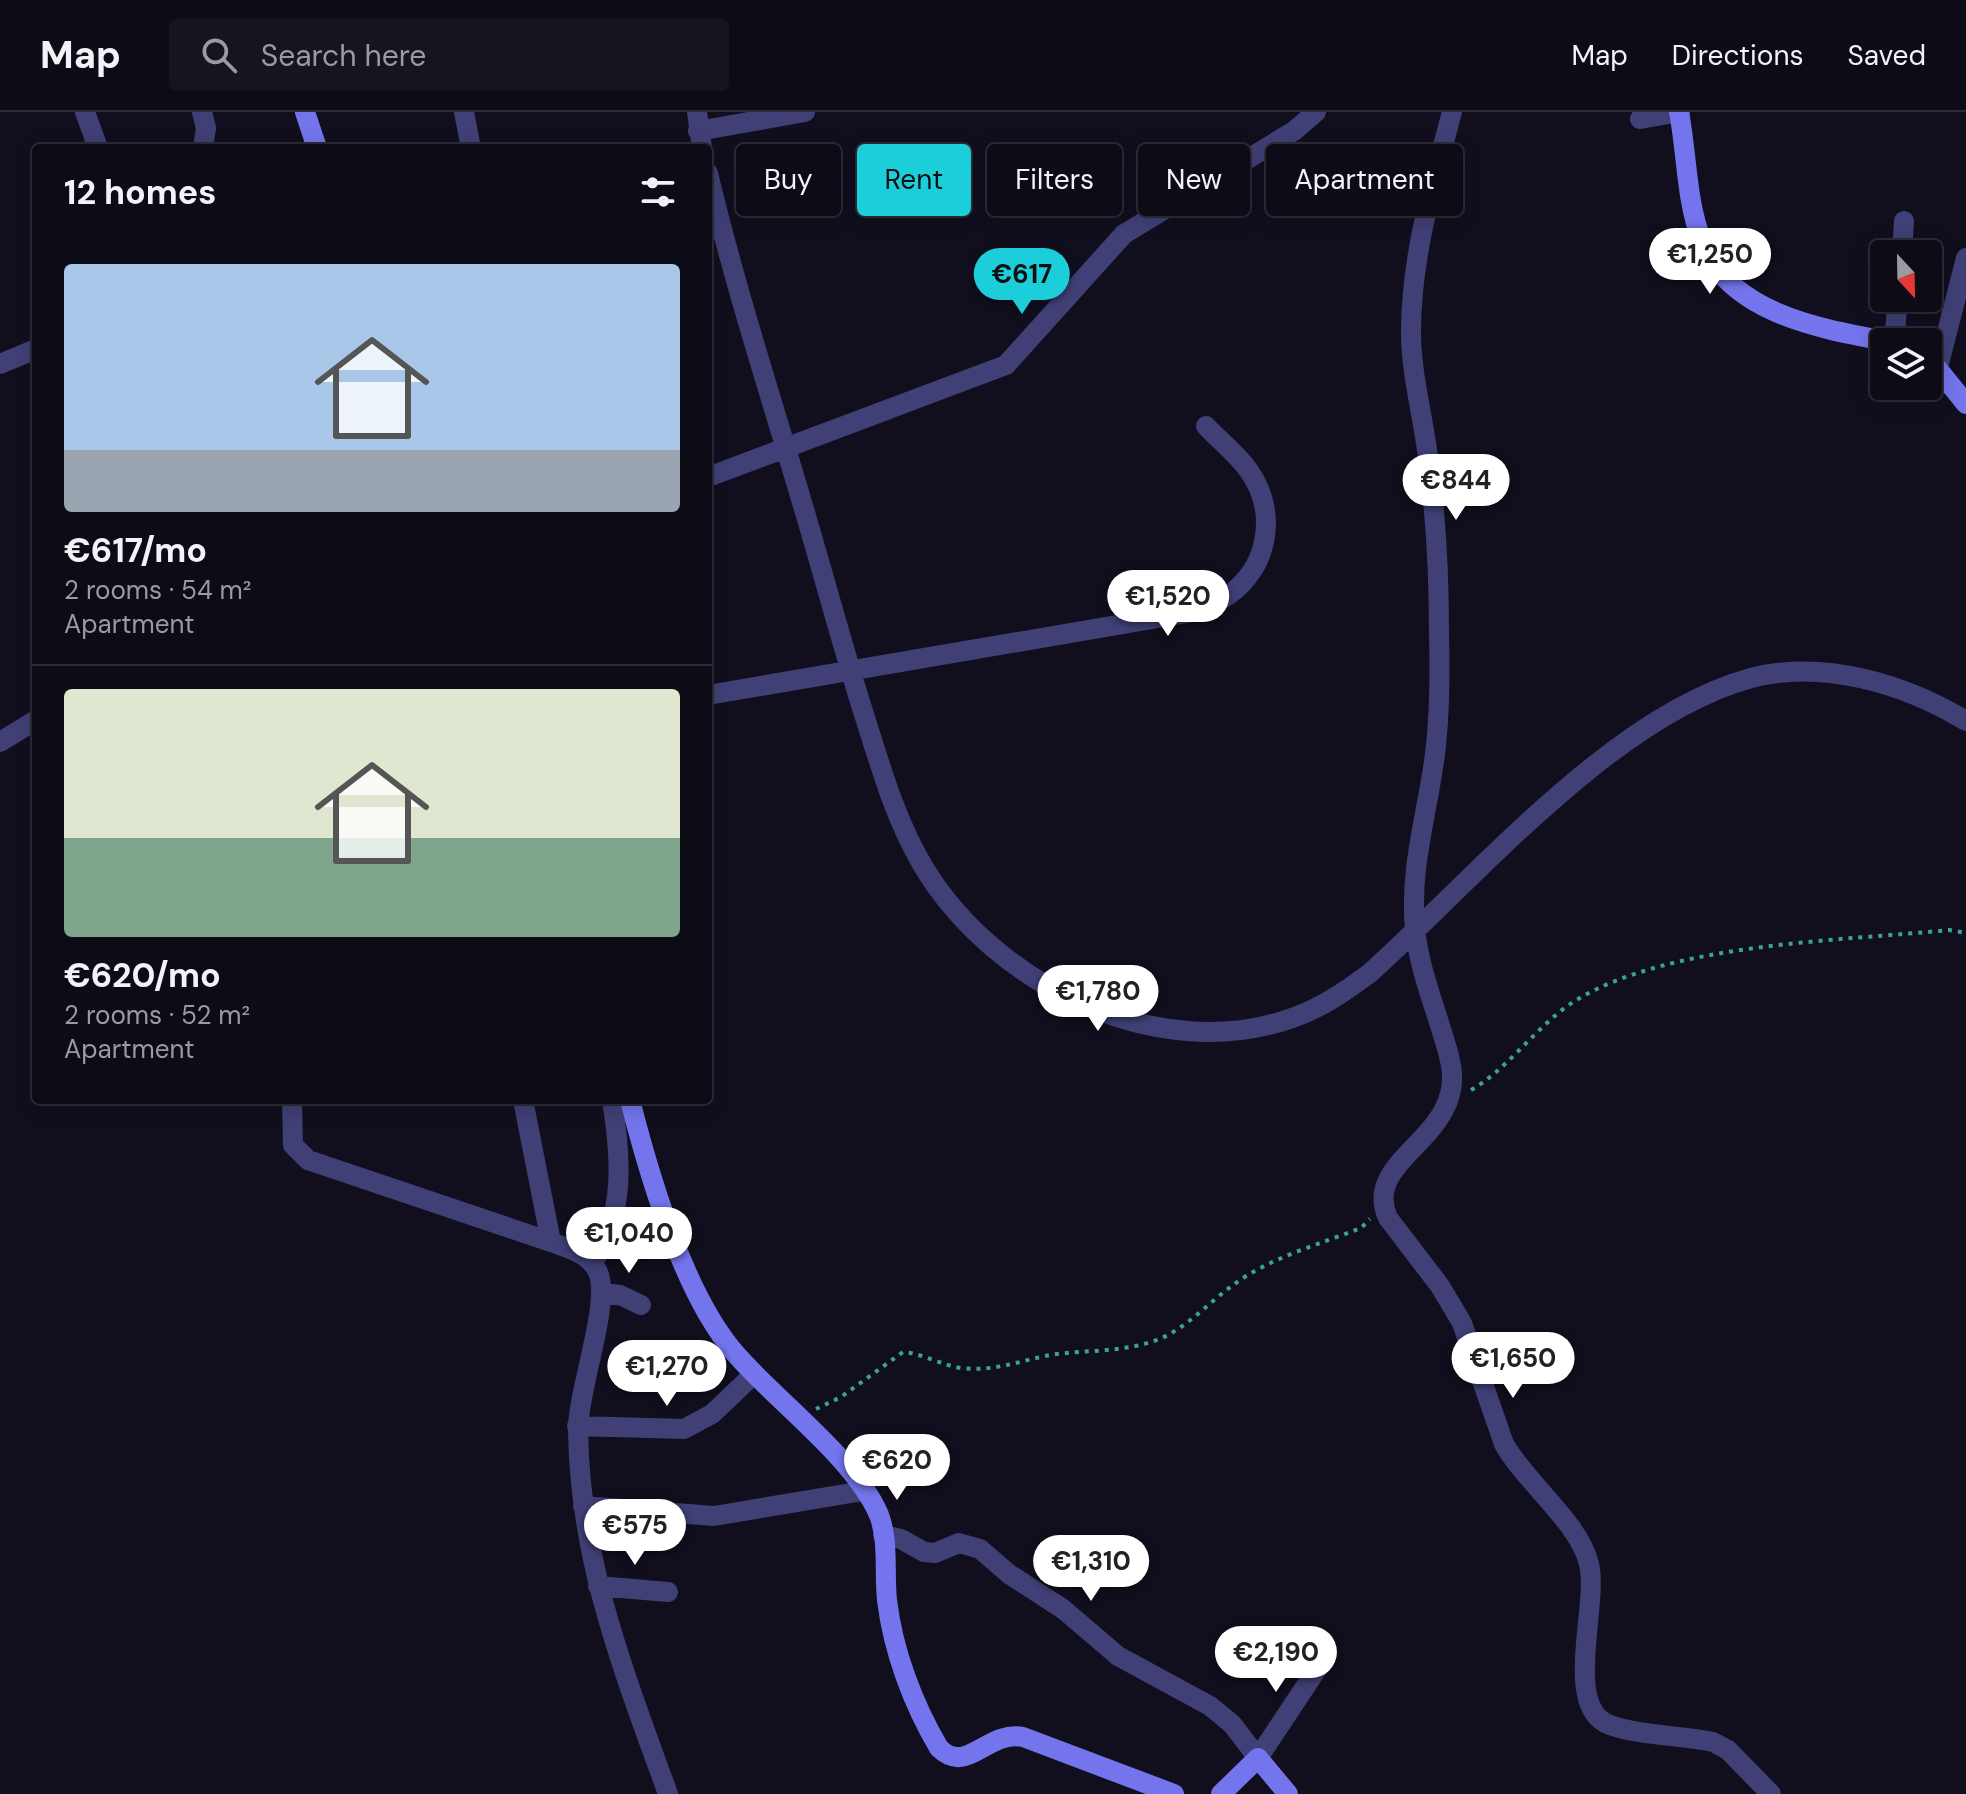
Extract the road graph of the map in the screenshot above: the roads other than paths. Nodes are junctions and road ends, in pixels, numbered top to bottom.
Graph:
1 (85, 112) edge
2 (202, 112) edge
3 (305, 112) edge
4 (464, 112) edge
5 (805, 112) edge
6 (1316, 112) edge
7 (1452, 112) edge
8 (1680, 112) edge
9 (1640, 119) dead end
10 (699, 130) edge
11 (97, 144) edge
12 (204, 144) edge
13 (316, 144) edge
14 (470, 144) edge
15 (712, 187) edge
16 (1904, 221) dead end
17 (1903, 240) edge
18 (1966, 258) edge
19 (1942, 334) edge
20 (1870, 336) edge
21 (32, 351) edge
22 (0, 364) edge
23 (1942, 373) edge
24 (1966, 404) edge
25 (1206, 426) dead end
26 (787, 447) junction
27 (712, 475) edge
28 (851, 672) junction
29 (712, 694) edge
30 (1966, 721) edge
31 (32, 722) edge
32 (0, 742) edge
33 (1415, 931) junction
34 (292, 1104) edge
35 (524, 1104) edge
36 (612, 1104) edge
37 (631, 1104) edge
38 (551, 1242) junction
39 (592, 1263) junction
40 (602, 1293) junction
41 (641, 1305) dead end
42 (754, 1374) junction
43 (577, 1426) junction
44 (863, 1491) junction
45 (583, 1506) junction
46 (883, 1535) junction
47 (598, 1586) junction
48 (668, 1592) dead end
49 (1327, 1654) dead end
50 (1258, 1758) junction
51 (668, 1794) edge
52 (1174, 1794) edge
53 (1221, 1794) edge
54 (1288, 1794) edge
55 (1771, 1794) edge

1 - 11 street
2 - 12 street
3 - 13 street
4 - 14 street
5 - 10 street
6 - 26 street
7 - 33 street
8 - 9 street
8 - 20 street
15 - 26 street
16 - 17 street
18 - 19 street
21 - 22 street
23 - 24 street
25 - 28 street
26 - 27 street
26 - 28 street
28 - 29 street
28 - 33 street
30 - 33 street
31 - 32 street
33 - 55 street
34 - 38 street
35 - 38 street
36 - 39 street
37 - 42 street
38 - 39 street
39 - 40 street
40 - 41 street
40 - 43 street
42 - 43 street
42 - 44 street
43 - 45 street
44 - 45 street
44 - 46 street
45 - 47 street
46 - 50 street
46 - 52 street
47 - 48 street
47 - 51 street
49 - 50 street
50 - 53 street
50 - 54 street

